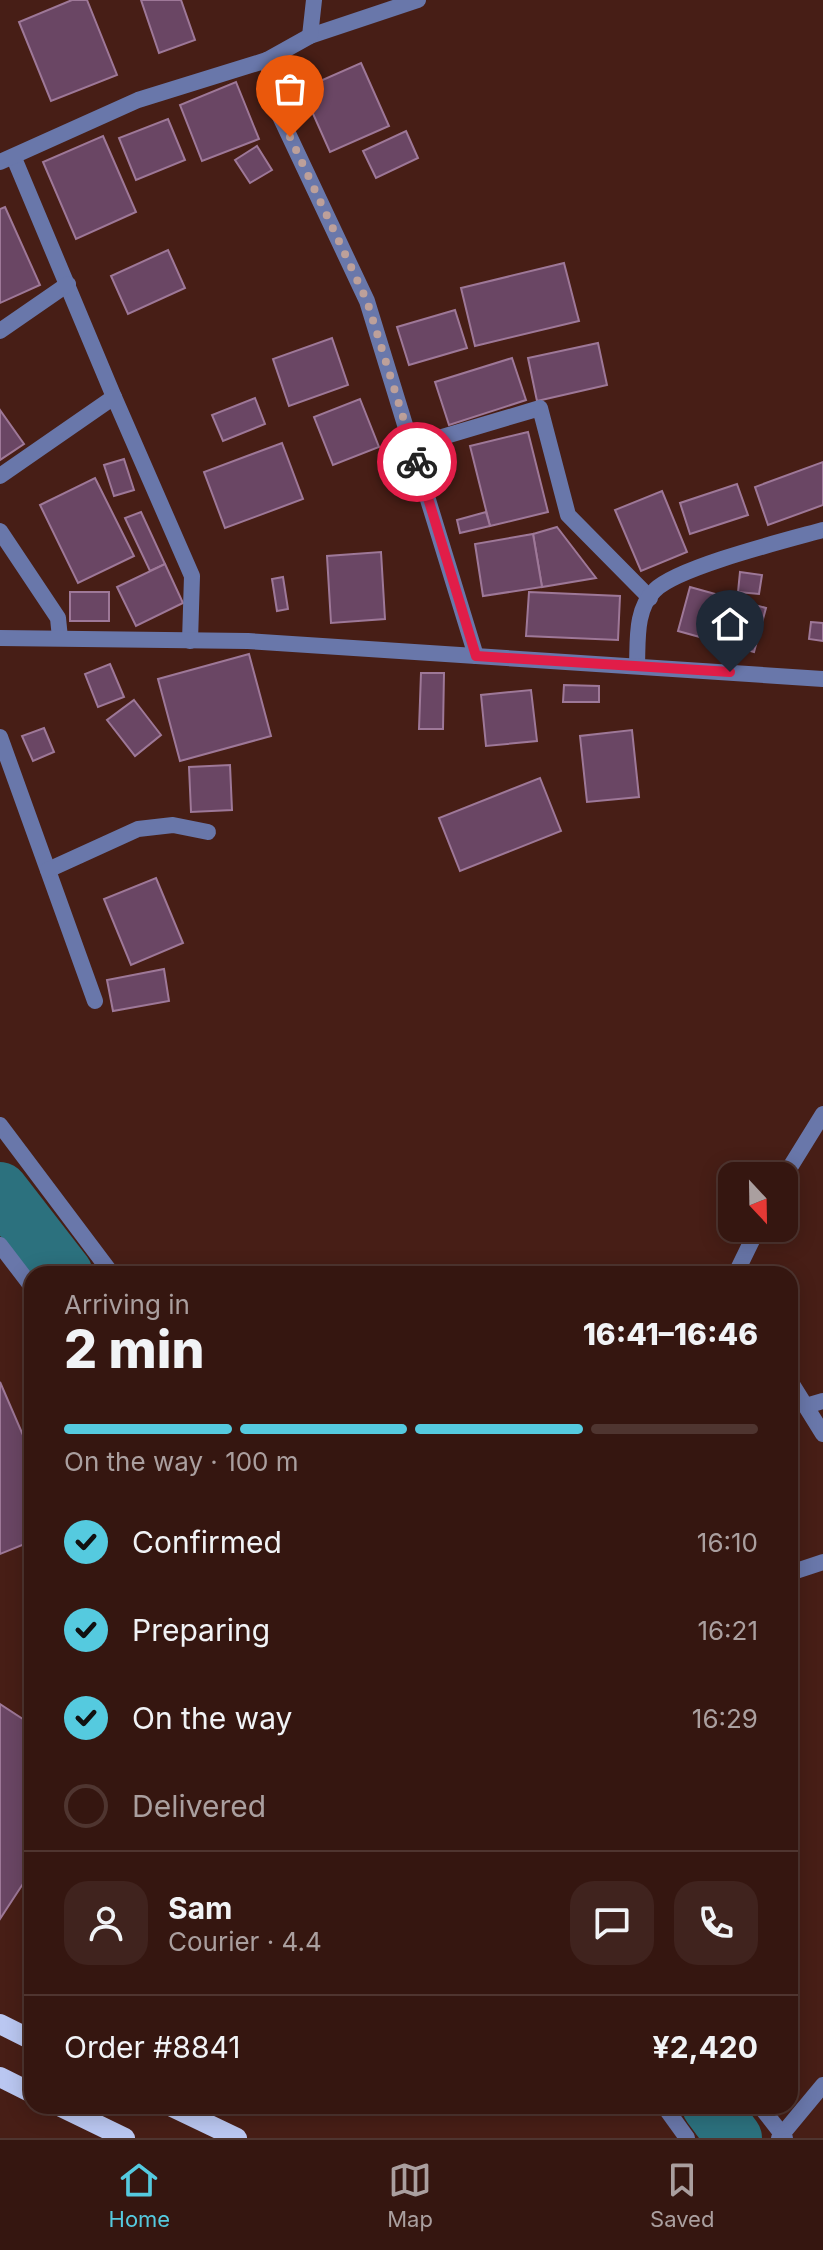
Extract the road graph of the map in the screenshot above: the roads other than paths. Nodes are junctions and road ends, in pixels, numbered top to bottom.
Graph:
1 (314, 0) edge
2 (418, 0) edge
3 (310, 36) junction
4 (267, 60) junction
5 (7, 160) edge
6 (68, 284) junction
7 (0, 331) edge
8 (114, 397) junction
9 (412, 446) junction
10 (0, 476) edge
11 (823, 530) edge
12 (0, 531) edge
13 (650, 598) junction
14 (0, 638) edge
15 (60, 638) junction
16 (190, 641) junction
17 (476, 656) junction
18 (637, 665) junction
19 (823, 679) edge
20 (0, 737) edge
21 (208, 832) dead end
22 (48, 870) junction
23 (95, 1001) dead end
24 (823, 1114) edge
25 (0, 1125) edge
26 (793, 1162) edge
27 (751, 1242) edge
28 (0, 1245) edge
29 (106, 1266) edge
30 (739, 1266) edge
31 (24, 1276) edge
32 (798, 1394) edge
33 (823, 1401) edge
34 (806, 1406) junction
35 (823, 1434) edge
36 (823, 1562) edge
37 (798, 1570) edge
38 (0, 2024) edge
39 (24, 2036) edge
40 (0, 2077) edge
41 (823, 2085) edge
42 (24, 2089) edge
43 (76, 2114) edge
44 (187, 2114) edge
45 (670, 2114) edge
46 (766, 2114) edge
47 (782, 2137) edge
48 (125, 2138) edge
49 (237, 2138) edge
50 (687, 2138) edge

1 - 3 street
2 - 3 street
3 - 4 street
4 - 5 street
4 - 9 street
5 - 6 street
6 - 7 street
6 - 8 street
8 - 10 street
8 - 16 street
9 - 13 street
9 - 17 street
11 - 13 street
12 - 15 street
13 - 18 street
14 - 15 street
15 - 16 street
16 - 17 street
17 - 18 street
18 - 19 street
20 - 22 street
21 - 22 street
22 - 23 street
24 - 26 street
25 - 29 street
27 - 30 street
28 - 31 street
32 - 34 street
33 - 34 street
34 - 35 street
36 - 37 street
38 - 39 main road
40 - 42 main road
41 - 47 street
43 - 48 main road
44 - 49 main road
45 - 50 street
46 - 47 street

